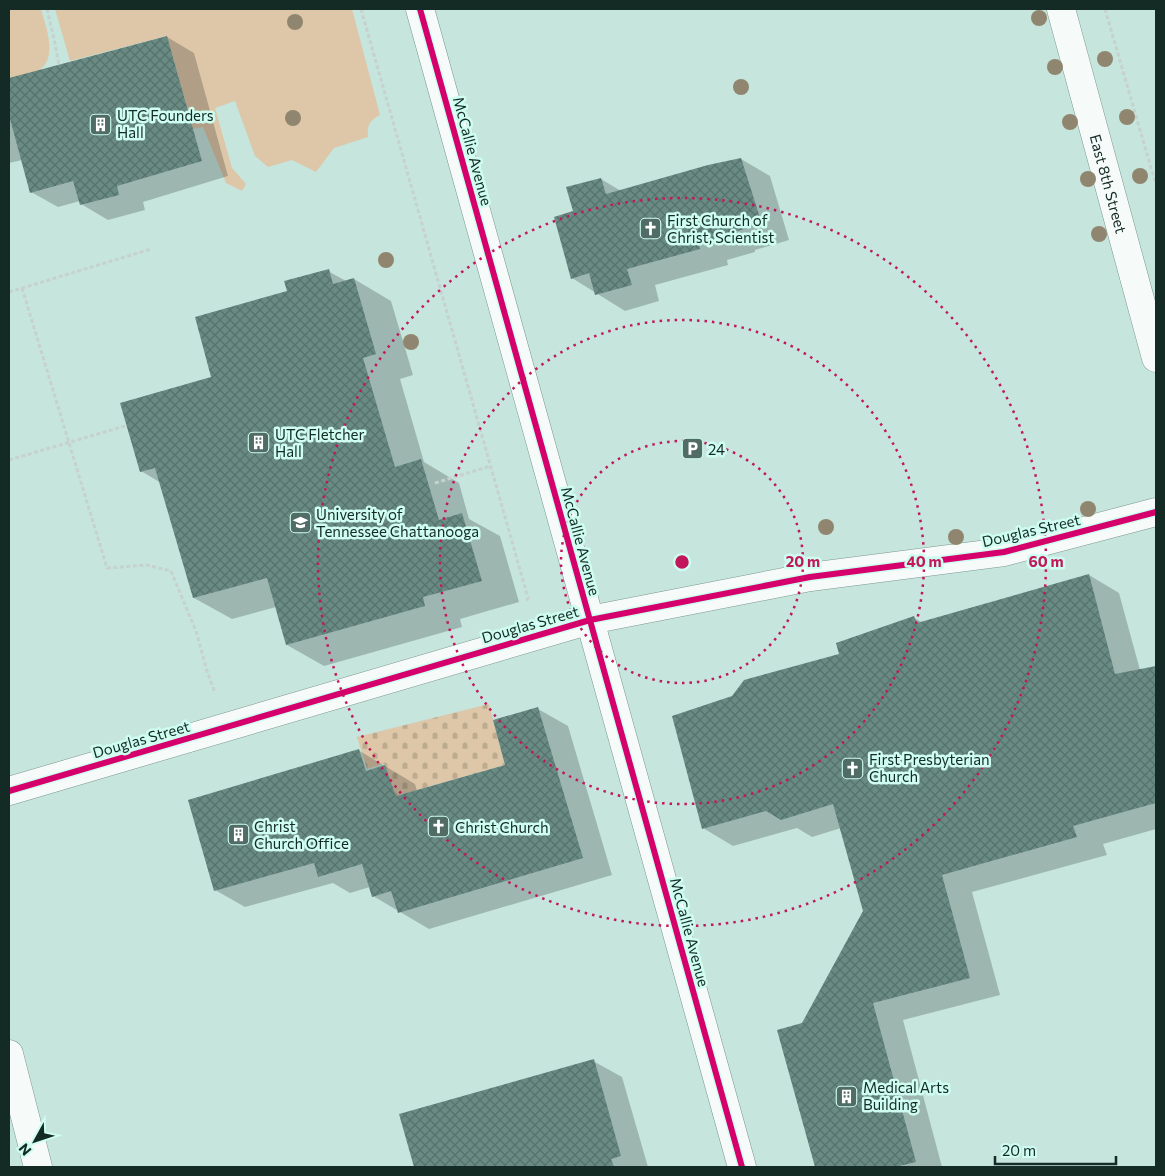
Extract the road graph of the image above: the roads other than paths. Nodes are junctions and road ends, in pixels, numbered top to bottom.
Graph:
1 (420, 9) edge
2 (1061, 9) edge
3 (1156, 358) edge
4 (1156, 512) edge
5 (590, 620) junction
6 (9, 791) edge
7 (9, 1054) edge
8 (38, 1167) edge
9 (742, 1167) edge

1 - 5 street, McCallie Avenue
2 - 3 street, East 8th Street
4 - 5 street, Douglas Street
5 - 6 street, Douglas Street
5 - 9 street, McCallie Avenue
7 - 8 street

